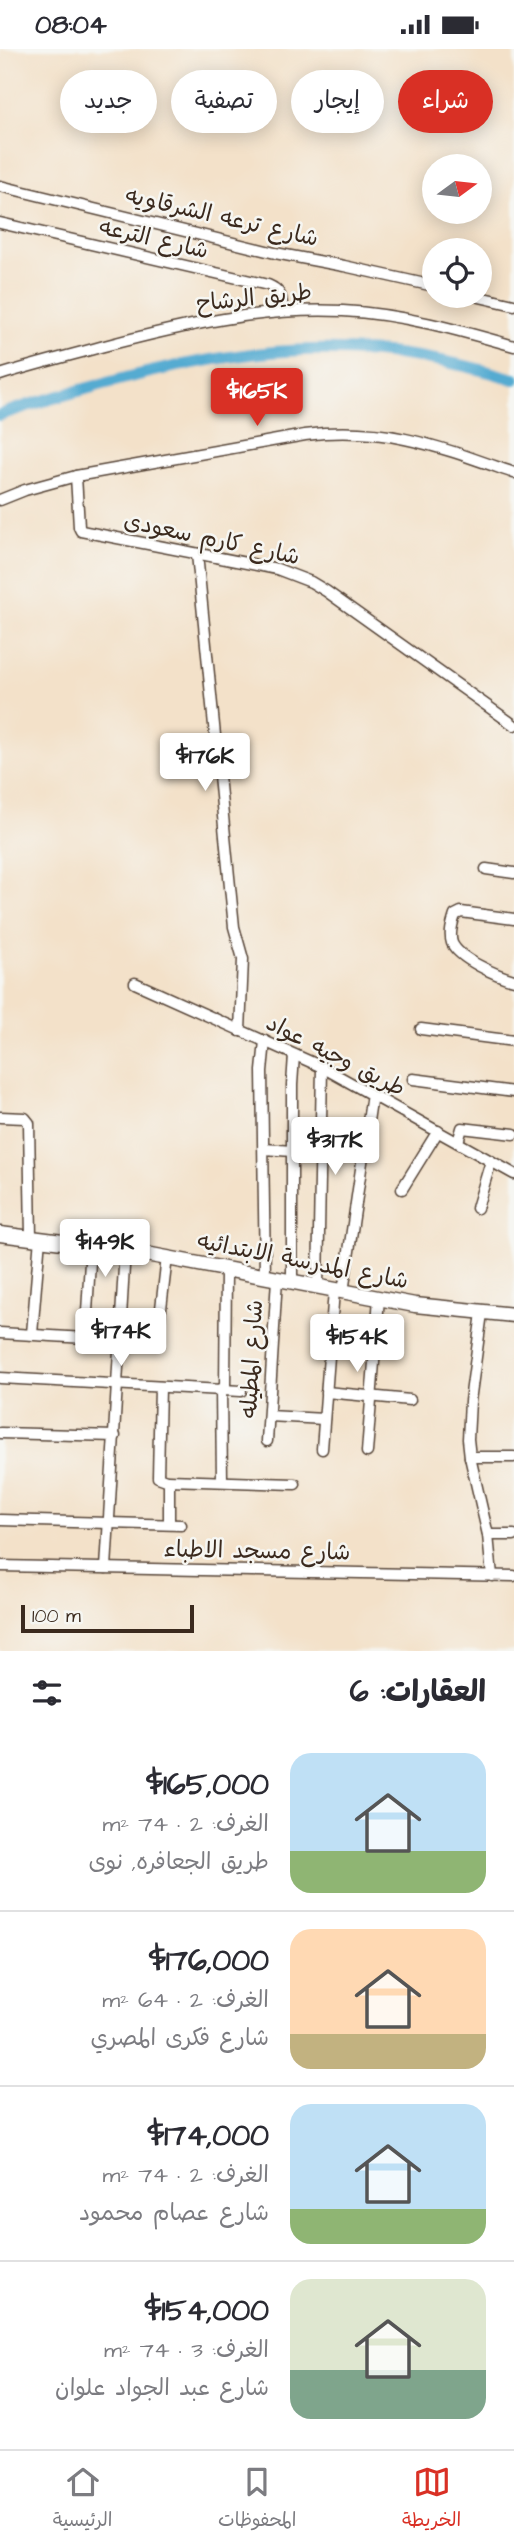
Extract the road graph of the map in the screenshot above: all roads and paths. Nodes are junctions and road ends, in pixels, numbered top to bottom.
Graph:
1 (0, 186) edge
2 (0, 223) edge
3 (422, 283) edge
4 (492, 300) edge
5 (514, 305) edge
6 (281, 311) junction
7 (514, 347) edge
8 (0, 375) edge
9 (514, 473) edge
10 (76, 476) junction
11 (0, 500) edge
12 (198, 554) junction
13 (514, 725) edge
14 (486, 869) dead end
15 (514, 873) edge
16 (514, 919) edge
17 (514, 980) edge
18 (135, 983) dead end
19 (422, 1029) dead end
20 (240, 1031) junction
21 (265, 1041) junction
22 (514, 1041) edge
23 (294, 1055) junction
24 (321, 1067) junction
25 (412, 1079) dead end
26 (514, 1092) edge
27 (372, 1094) junction
28 (0, 1117) edge
29 (438, 1131) junction
30 (514, 1134) edge
31 (458, 1142) junction
32 (264, 1149) junction
33 (293, 1151) junction
34 (320, 1153) junction
35 (491, 1161) junction
36 (514, 1174) edge
37 (402, 1189) dead end
38 (477, 1208) dead end
39 (0, 1234) edge
40 (36, 1238) junction
41 (91, 1245) junction
42 (125, 1250) junction
43 (167, 1257) junction
44 (226, 1270) junction
45 (271, 1278) junction
46 (292, 1282) junction
47 (317, 1287) junction
48 (339, 1291) junction
49 (379, 1298) junction
50 (87, 1312) dead end
51 (482, 1313) junction
52 (514, 1315) edge
53 (0, 1333) edge
54 (32, 1334) junction
55 (159, 1334) dead end
56 (120, 1340) junction
57 (0, 1378) edge
58 (118, 1384) junction
59 (160, 1387) junction
60 (223, 1389) junction
61 (241, 1391) dead end
62 (326, 1392) junction
63 (371, 1396) junction
64 (410, 1400) dead end
65 (269, 1416) junction
66 (324, 1419) junction
67 (0, 1433) edge
68 (115, 1436) junction
69 (267, 1441) dead end
70 (322, 1448) dead end
71 (367, 1452) dead end
72 (470, 1457) junction
73 (514, 1457) edge
74 (168, 1480) junction
75 (222, 1481) junction
76 (295, 1484) dead end
77 (0, 1520) edge
78 (108, 1523) junction
79 (488, 1535) junction
80 (514, 1535) edge
81 (0, 1566) edge
82 (106, 1568) junction
83 (492, 1576) junction
84 (514, 1576) edge

1 - 3 street, شارع ترعه الشرقاويه
2 - 6 street, شارع الترعه
4 - 5 street
6 - 7 street, طريق الرشاح
6 - 8 street, طريق الرشاح
9 - 10 street
10 - 11 street
10 - 12 street, شارع كارم سعودى
12 - 13 street, شارع كارم سعودى
12 - 20 street
14 - 15 street
16 - 17 street
18 - 20 street, طريق وجيه عواد
19 - 22 street
20 - 21 street, طريق وجيه عواد
21 - 23 street, طريق وجيه عواد
21 - 32 street, شارع المطيله
23 - 24 street, طريق وجيه عواد
23 - 33 street
24 - 27 street, طريق وجيه عواد
24 - 34 street
25 - 26 street
27 - 29 street, طريق وجيه عواد
27 - 48 street
28 - 40 street
29 - 31 street, طريق وجيه عواد
29 - 37 street
30 - 31 street
31 - 35 street, طريق وجيه عواد
32 - 33 street
32 - 45 street, شارع المطيله
33 - 34 street
33 - 46 street
34 - 47 street
35 - 36 street, طريق وجيه عواد
35 - 38 street
39 - 40 street, شارع المدرسة الابتدائيه
40 - 41 street, شارع المدرسة الابتدائيه
40 - 54 street
41 - 42 street, شارع المدرسة الابتدائيه
41 - 50 street
42 - 43 street, شارع المدرسة الابتدائيه
42 - 56 street
43 - 44 street, شارع المدرسة الابتدائيه
43 - 55 street
44 - 45 street, شارع المدرسة الابتدائيه
44 - 60 street
45 - 46 street, شارع المدرسة الابتدائيه
45 - 65 street, شارع المطيله
46 - 47 street, شارع المدرسة الابتدائيه
47 - 48 street, شارع المدرسة الابتدائيه
48 - 49 street, شارع المدرسة الابتدائيه
48 - 62 street
49 - 51 street, شارع المدرسة الابتدائيه
49 - 63 street
51 - 52 street, شارع المدرسة الابتدائيه
51 - 72 street
53 - 54 street
54 - 56 street
56 - 58 street
57 - 58 street
58 - 59 street
58 - 68 street
59 - 60 street
59 - 74 street
60 - 61 street
60 - 75 street
62 - 63 street
62 - 66 street
63 - 64 street
63 - 71 street
65 - 66 street
65 - 69 street, شارع المطيله
66 - 70 street
67 - 68 street
68 - 78 street
72 - 73 street
72 - 79 street
74 - 75 street
74 - 78 street
75 - 76 street
77 - 78 street
78 - 82 street
79 - 80 street
79 - 83 street
81 - 82 street, شارع مسجد الاطباء
82 - 83 street, شارع مسجد الاطباء
83 - 84 street, شارع مسجد الاطباء

